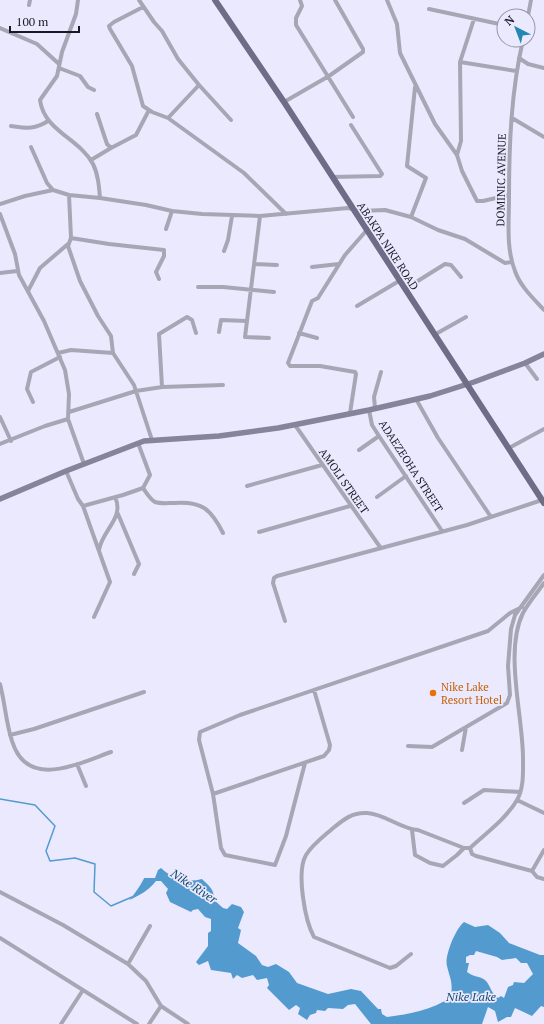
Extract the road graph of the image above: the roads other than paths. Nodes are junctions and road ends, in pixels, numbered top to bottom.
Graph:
1 (78, 0) edge
2 (139, 0) edge
3 (215, 0) edge
4 (300, 0) edge
5 (335, 0) edge
6 (387, 0) edge
7 (143, 7) junction
8 (429, 9) dead end
9 (474, 18) junction
10 (496, 23) edge
11 (0, 28) edge
12 (521, 48) edge
13 (519, 58) junction
14 (460, 62) junction
15 (59, 66) junction
16 (544, 68) edge
17 (516, 72) junction
18 (329, 76) junction
19 (198, 85) junction
20 (415, 86) junction
21 (94, 90) dead end
22 (284, 102) junction
23 (149, 110) junction
24 (97, 114) dead end
25 (354, 117) dead end
26 (168, 118) junction
27 (512, 118) junction
28 (231, 120) dead end
29 (48, 121) junction
30 (351, 125) dead end
31 (11, 126) dead end
32 (544, 137) edge
33 (31, 147) dead end
34 (111, 148) junction
35 (457, 155) junction
36 (91, 160) junction
37 (332, 177) junction
38 (53, 190) junction
39 (509, 194) junction
40 (69, 196) junction
41 (100, 198) junction
42 (0, 204) edge
43 (353, 210) junction
44 (172, 211) junction
45 (0, 214) edge
46 (286, 214) junction
47 (232, 216) junction
48 (260, 216) junction
49 (411, 217) junction
50 (166, 229) dead end
51 (366, 232) junction
52 (71, 238) junction
53 (68, 244) junction
54 (224, 251) dead end
55 (512, 262) junction
56 (255, 264) junction
57 (339, 264) junction
58 (277, 265) dead end
59 (312, 267) dead end
60 (17, 271) junction
61 (0, 273) edge
62 (460, 277) dead end
63 (159, 279) dead end
64 (399, 281) junction
65 (198, 287) dead end
66 (405, 289) junction
67 (250, 290) junction
68 (28, 291) junction
69 (274, 292) dead end
70 (357, 306) dead end
71 (544, 310) edge
72 (466, 317) dead end
73 (247, 322) junction
74 (219, 332) dead end
75 (196, 333) dead end
76 (299, 333) junction
77 (434, 335) junction
78 (269, 338) dead end
79 (317, 338) dead end
80 (58, 353) junction
81 (113, 353) junction
82 (544, 354) edge
83 (60, 357) junction
84 (524, 363) junction
85 (381, 372) dead end
86 (537, 379) dead end
87 (466, 384) junction
88 (223, 385) dead end
89 (162, 387) junction
90 (136, 391) junction
91 (416, 398) junction
92 (33, 402) dead end
93 (372, 409) junction
94 (69, 412) junction
95 (350, 413) junction
96 (0, 417) edge
97 (68, 419) junction
98 (295, 425) junction
99 (544, 429) edge
100 (379, 436) junction
101 (152, 440) junction
102 (11, 441) junction
103 (138, 443) junction
104 (0, 444) edge
105 (509, 448) junction
106 (359, 450) dead end
107 (84, 464) junction
108 (322, 465) junction
109 (66, 471) junction
110 (406, 476) junction
111 (247, 486) dead end
112 (143, 488) junction
113 (377, 496) dead end
114 (116, 497) junction
115 (0, 499) edge
116 (543, 502) edge
117 (83, 506) junction
118 (350, 506) junction
119 (118, 514) junction
120 (491, 517) junction
121 (442, 530) junction
122 (259, 532) dead end
123 (223, 533) dead end
124 (380, 547) junction
125 (99, 550) junction
126 (134, 574) dead end
127 (544, 575) edge
128 (544, 583) edge
129 (522, 607) junction
130 (94, 617) dead end
131 (286, 621) dead end
132 (0, 684) edge
133 (314, 690) junction
134 (144, 692) dead end
135 (466, 728) junction
136 (10, 735) junction
137 (408, 746) dead end
138 (462, 750) dead end
139 (111, 752) dead end
140 (305, 763) junction
141 (77, 764) junction
142 (86, 786) dead end
143 (520, 792) junction
144 (213, 794) junction
145 (517, 800) junction
146 (464, 803) dead end
147 (544, 813) edge
148 (412, 830) junction
149 (464, 848) junction
150 (470, 848) junction
151 (544, 850) edge
152 (532, 871) junction
153 (544, 880) edge
154 (0, 892) edge
155 (150, 926) dead end
156 (0, 938) edge
157 (411, 954) dead end
158 (128, 964) junction
159 (83, 990) junction
160 (161, 1006) junction
161 (60, 1024) edge
162 (137, 1024) edge
163 (149, 1024) edge
164 (188, 1024) edge

1 - 15 street
2 - 7 street
3 - 22 main road, ABAKPA NIKE ROAD
4 - 18 street
5 - 18 street
6 - 20 street
7 - 19 street
7 - 23 street
8 - 9 street
9 - 10 street
9 - 14 street
11 - 15 street
12 - 13 street, DOMINIC AVENUE
13 - 16 street
13 - 17 street, DOMINIC AVENUE
14 - 17 street
14 - 35 street
15 - 21 street
15 - 29 street
17 - 27 street, DOMINIC AVENUE
18 - 22 street
18 - 25 street
19 - 26 street
19 - 28 street
20 - 35 street
20 - 49 street
22 - 37 main road, ABAKPA NIKE ROAD
23 - 26 street
23 - 34 street
24 - 34 street
26 - 46 street
27 - 32 street
27 - 39 street, DOMINIC AVENUE
29 - 31 street
29 - 36 street
30 - 37 street
33 - 38 street
34 - 36 street
35 - 39 street
36 - 41 street
37 - 43 main road, ABAKPA NIKE ROAD
38 - 40 street
38 - 42 street
39 - 55 street, DOMINIC AVENUE
40 - 41 street
40 - 52 street
41 - 44 street
43 - 46 street
43 - 49 street
43 - 51 main road, ABAKPA NIKE ROAD
44 - 47 street
44 - 50 street
45 - 60 street
46 - 48 street
47 - 48 street
47 - 54 street
48 - 56 street
49 - 55 street
51 - 57 street
51 - 64 main road, ABAKPA NIKE ROAD
52 - 53 street
52 - 63 street
53 - 68 street
53 - 81 street
55 - 71 street, DOMINIC AVENUE
56 - 58 street
56 - 67 street
57 - 59 street
57 - 76 street
60 - 61 street
60 - 68 street
62 - 66 street
64 - 66 main road, ABAKPA NIKE ROAD
64 - 70 street
65 - 67 street
66 - 77 main road, ABAKPA NIKE ROAD
67 - 69 street
67 - 73 street
68 - 80 street
72 - 77 street
73 - 74 street
73 - 78 street
75 - 89 street
76 - 79 street
76 - 95 street
77 - 87 main road, ABAKPA NIKE ROAD
80 - 81 street
80 - 83 street
81 - 90 street
82 - 84 main road
83 - 92 street
83 - 94 street
84 - 86 street
84 - 87 main road
85 - 93 street
87 - 91 main road
87 - 105 main road, ABAKPA NIKE ROAD
88 - 89 street
89 - 90 street
90 - 94 street
90 - 101 street
91 - 93 main road
91 - 120 street
93 - 95 main road
93 - 100 street, ADAEZEOHA STREET
94 - 97 street
95 - 98 main road
96 - 102 street
97 - 102 street
97 - 107 street
98 - 101 main road
98 - 108 street, AMOLI STREET
99 - 105 street
100 - 106 street
100 - 110 street, ADAEZEOHA STREET
101 - 103 main road
102 - 104 street
103 - 107 main road
103 - 112 street
105 - 116 main road, ABAKPA NIKE ROAD
107 - 109 main road
108 - 111 street
108 - 118 street, AMOLI STREET
109 - 115 main road
109 - 117 street
110 - 113 street
110 - 121 street, ADAEZEOHA STREET
112 - 114 street
112 - 123 street
114 - 117 street
114 - 119 street
116 - 120 street
117 - 125 street
118 - 122 street
118 - 124 street, AMOLI STREET
119 - 125 street
119 - 126 street
120 - 121 street
121 - 124 street
124 - 131 street
125 - 130 street
127 - 129 street
128 - 143 street
129 - 133 street
129 - 135 street
132 - 136 street
133 - 140 street
133 - 144 street
134 - 136 street
135 - 137 street
135 - 138 street
136 - 141 street
139 - 141 street
140 - 144 street
140 - 144 street
141 - 142 street
143 - 145 street
143 - 146 street
145 - 147 street
145 - 150 street
148 - 149 street
148 - 149 street
148 - 157 street
149 - 150 street
150 - 152 street
151 - 152 street
152 - 153 street
154 - 158 street
155 - 158 street
156 - 159 street
158 - 160 street
159 - 161 street
159 - 162 street
160 - 163 street
160 - 164 street

